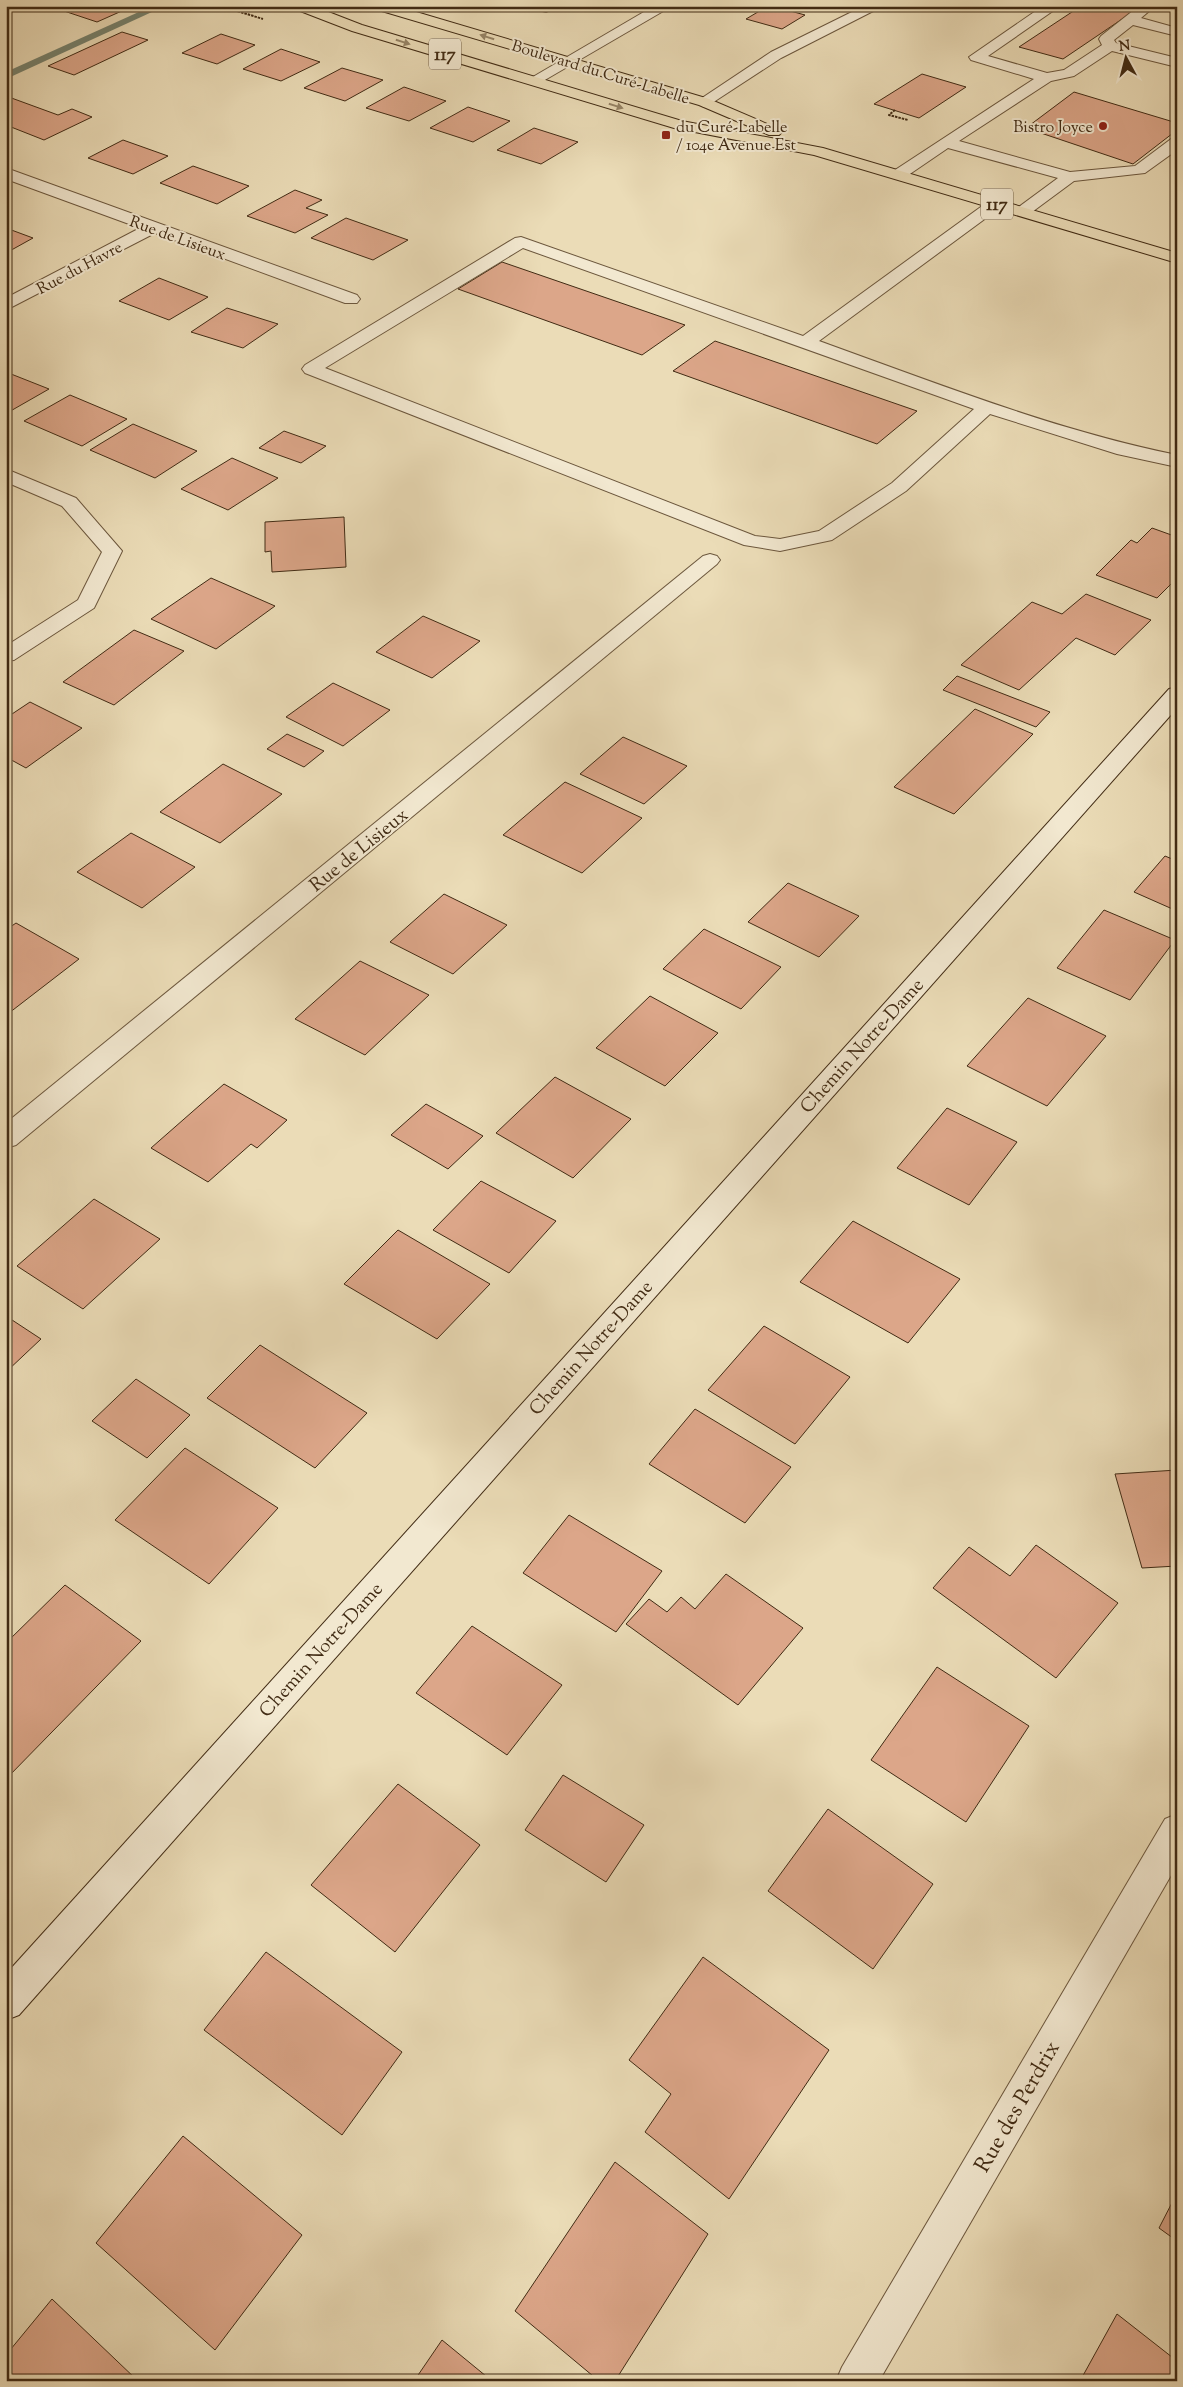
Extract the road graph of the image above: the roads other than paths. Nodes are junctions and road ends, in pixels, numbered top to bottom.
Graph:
1 (300, 6) edge
2 (380, 6) edge
3 (540, 6) edge
4 (550, 6) edge
5 (666, 6) edge
6 (876, 6) edge
7 (1053, 6) edge
8 (1148, 6) edge
9 (1132, 20) junction
10 (1177, 32) edge
11 (1110, 46) junction
12 (567, 61) junction
13 (1177, 63) edge
14 (1046, 78) junction
15 (533, 80) junction
16 (704, 102) junction
17 (946, 142) junction
18 (1177, 142) edge
19 (817, 150) junction
20 (6, 173) edge
21 (898, 175) junction
22 (1070, 177) junction
23 (995, 204) junction
24 (1022, 212) junction
25 (152, 228) junction
26 (1177, 258) edge
27 (351, 299) dead end
28 (6, 305) edge
29 (805, 343) junction
30 (987, 407) junction
31 (1177, 461) edge
32 (6, 475) edge
33 (710, 560) dead end
34 (6, 655) edge
35 (1177, 694) edge
36 (6, 1138) edge
37 (1177, 1831) edge
38 (6, 2002) edge
39 (856, 2381) edge

1 -> 15 main road, Boulevard du Curé-Labelle / 117
12 -> 2 main road, Boulevard du Curé-Labelle / 117
3 - 4 street
5 - 12 street
6 - 16 street
7 - 14 street
8 - 9 street
9 - 10 street
9 - 11 street
11 - 13 street
11 - 14 street
12 - 15 street
12 - 16 main road, Boulevard du Curé-Labelle / 117
14 - 17 street
15 -> 19 main road, Boulevard du Curé-Labelle / 117
16 - 19 main road, Boulevard du Curé-Labelle / 117
17 - 21 street
17 - 22 street
18 - 22 street
19 - 21 main road, Boulevard du Curé-Labelle / 117
20 - 25 street, Rue de Lisieux
21 - 23 main road, Boulevard du Curé-Labelle / 117
22 - 24 street
23 - 24 main road, Boulevard du Curé-Labelle / 117
23 - 29 street
24 - 26 main road, Boulevard du Curé-Labelle / 117
25 - 27 street, Rue de Lisieux
25 - 28 street, Rue du Havre
29 - 30 street
29 - 30 street
30 - 31 street
32 - 34 street
33 - 36 street, Rue de Lisieux
35 - 38 street, Chemin Notre-Dame
37 - 39 street, Rue des Perdrix

